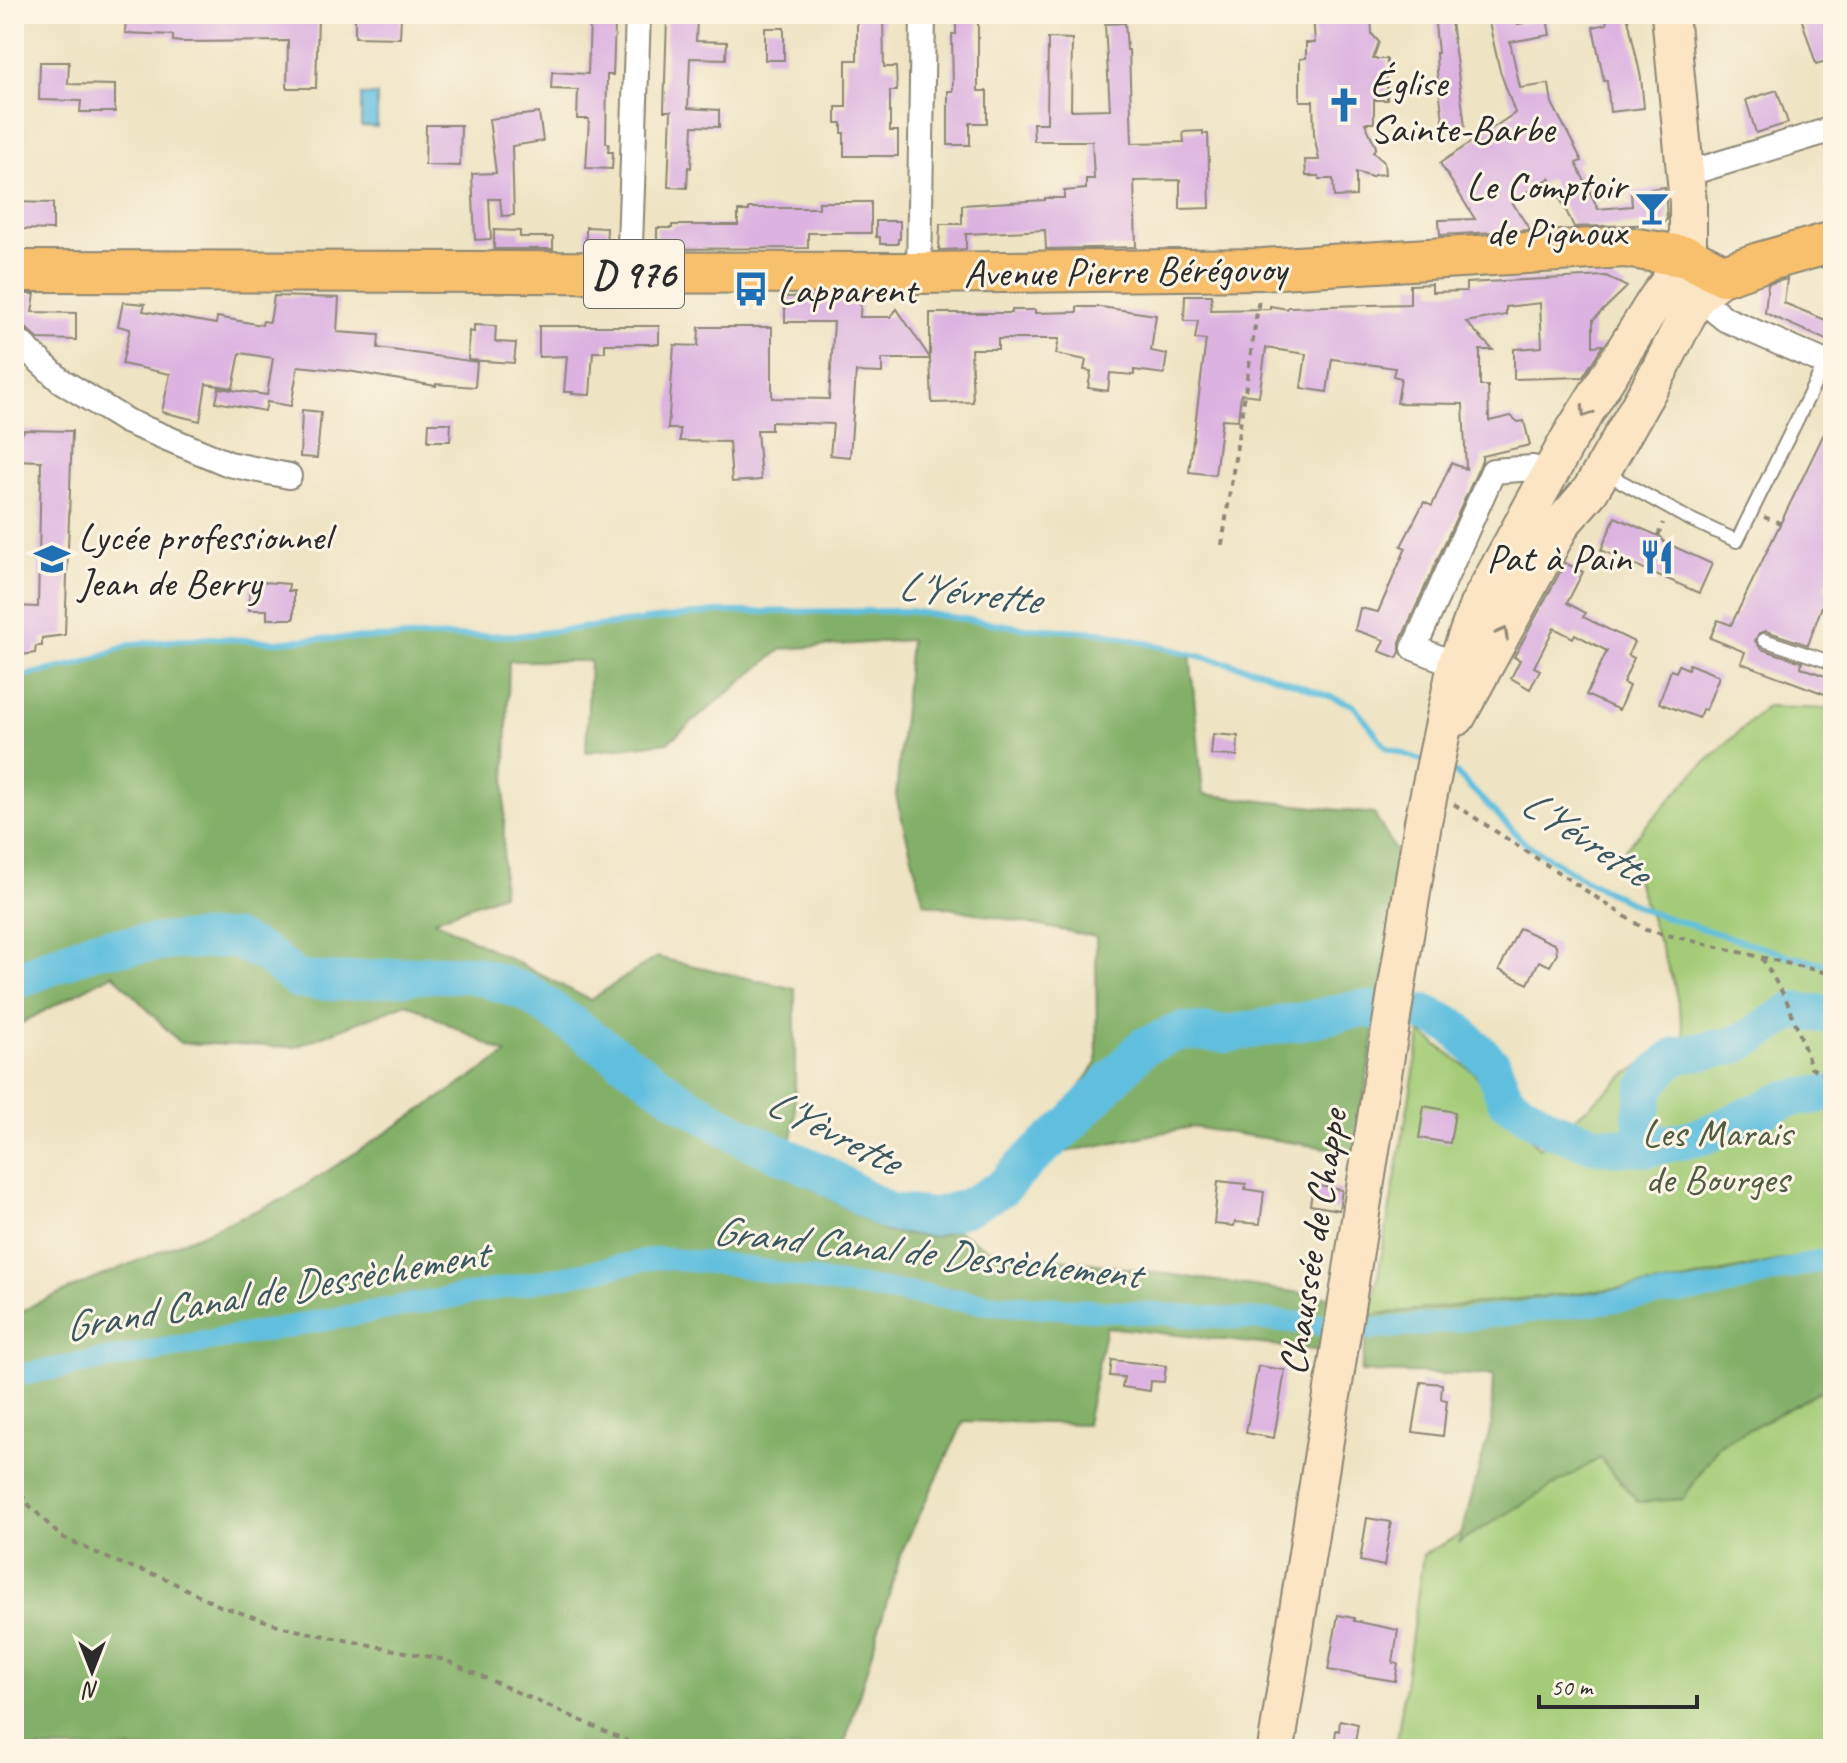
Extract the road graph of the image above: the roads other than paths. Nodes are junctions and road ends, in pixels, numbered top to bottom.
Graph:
1 (638, 14) edge
2 (923, 14) edge
3 (1670, 14) edge
4 (1833, 129) edge
5 (1686, 174) junction
6 (1833, 218) edge
7 (1833, 242) edge
8 (14, 254) edge
9 (1688, 257) junction
10 (14, 271) edge
11 (273, 271) junction
12 (919, 273) junction
13 (629, 274) junction
14 (1711, 285) junction
15 (14, 337) edge
16 (1829, 365) edge
17 (1594, 468) junction
18 (289, 476) dead end
19 (1548, 477) junction
20 (1764, 640) dead end
21 (1833, 663) edge
22 (1468, 671) junction
23 (1276, 1749) edge

1 - 13 street
2 - 12 street
3 - 5 main road
4 - 5 street
5 - 9 main road
6 - 9 main road
7 - 14 main road
8 - 11 main road, Avenue Pierre Bérégovoy / D 976
9 - 12 main road, Avenue Pierre Bérégovoy / D 976
9 - 14 main road
9 - 17 main road, Chaussée de Chappe
9 -> 19 main road, Chaussée de Chappe
10 - 11 main road, Avenue Pierre Bérégovoy / D 976
11 - 13 main road, Avenue Pierre Bérégovoy / D 976
12 - 13 main road, Avenue Pierre Bérégovoy / D 976
14 - 16 street
14 - 17 main road, Chaussée de Chappe
15 - 18 street
16 - 17 lane
22 -> 17 main road, Chaussée de Chappe
19 - 22 main road, Chaussée de Chappe
19 - 22 street
20 - 21 lane
22 - 23 main road, Chaussée de Chappe

